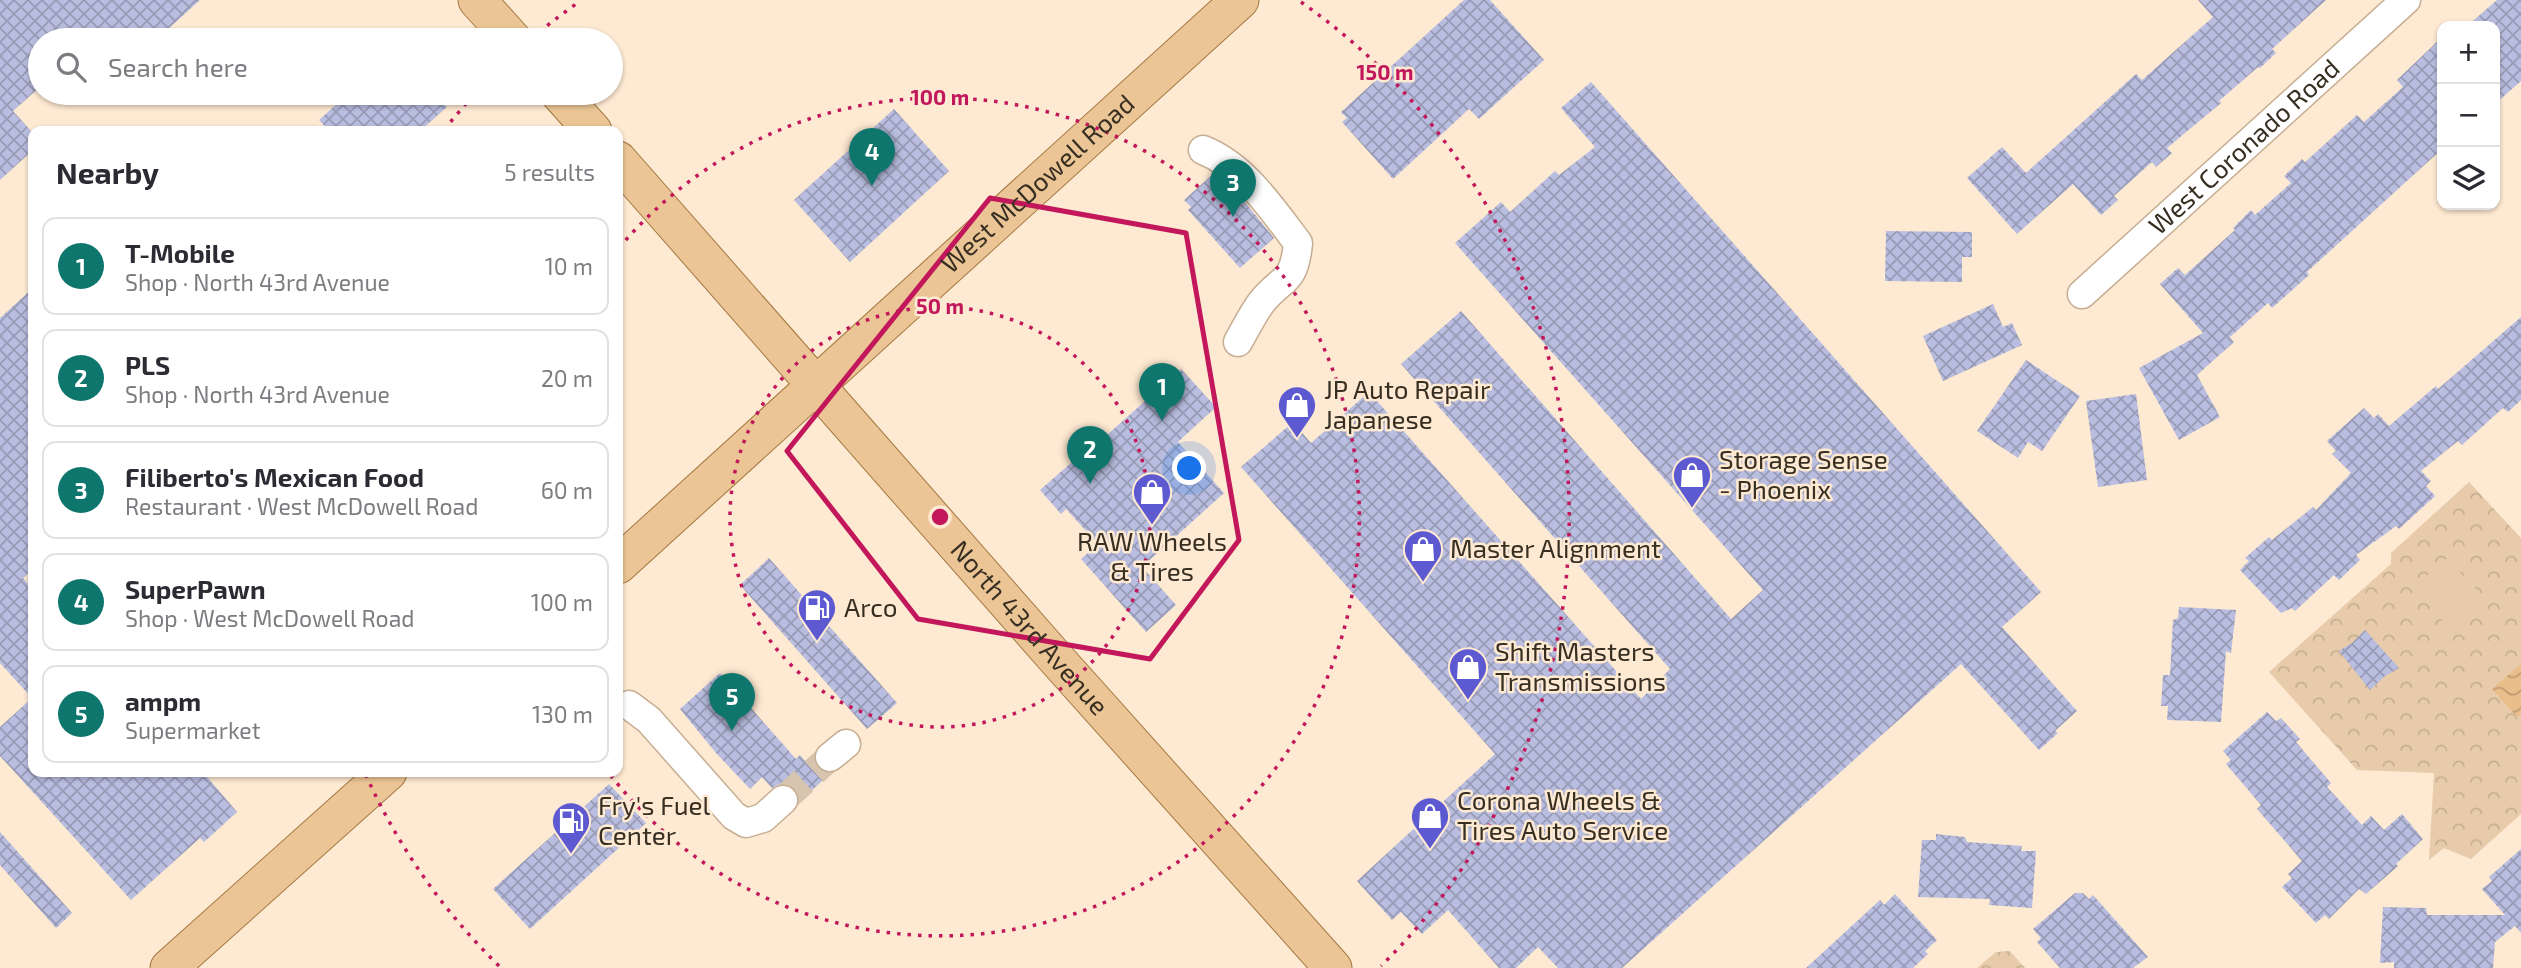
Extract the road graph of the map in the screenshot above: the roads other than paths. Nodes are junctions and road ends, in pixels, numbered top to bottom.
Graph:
1 (477, 0) edge
2 (1240, 0) edge
3 (2406, 0) edge
4 (502, 28) edge
5 (570, 105) edge
6 (589, 126) edge
7 (1203, 150) dead end
8 (623, 166) edge
9 (2081, 294) dead end
10 (1238, 342) dead end
11 (816, 387) junction
12 (623, 561) edge
13 (629, 705) dead end
14 (382, 777) edge
15 (783, 800) tunnel mouth
16 (169, 968) edge
17 (1333, 968) edge

1 - 4 main road
2 - 11 main road, West McDowell Road
3 - 9 street, West Coronado Road
5 - 6 main road
7 - 10 street
8 - 11 main road, North 43rd Avenue
11 - 12 main road, West McDowell Road
11 - 17 main road, North 43rd Avenue
13 - 15 street
14 - 16 main road

